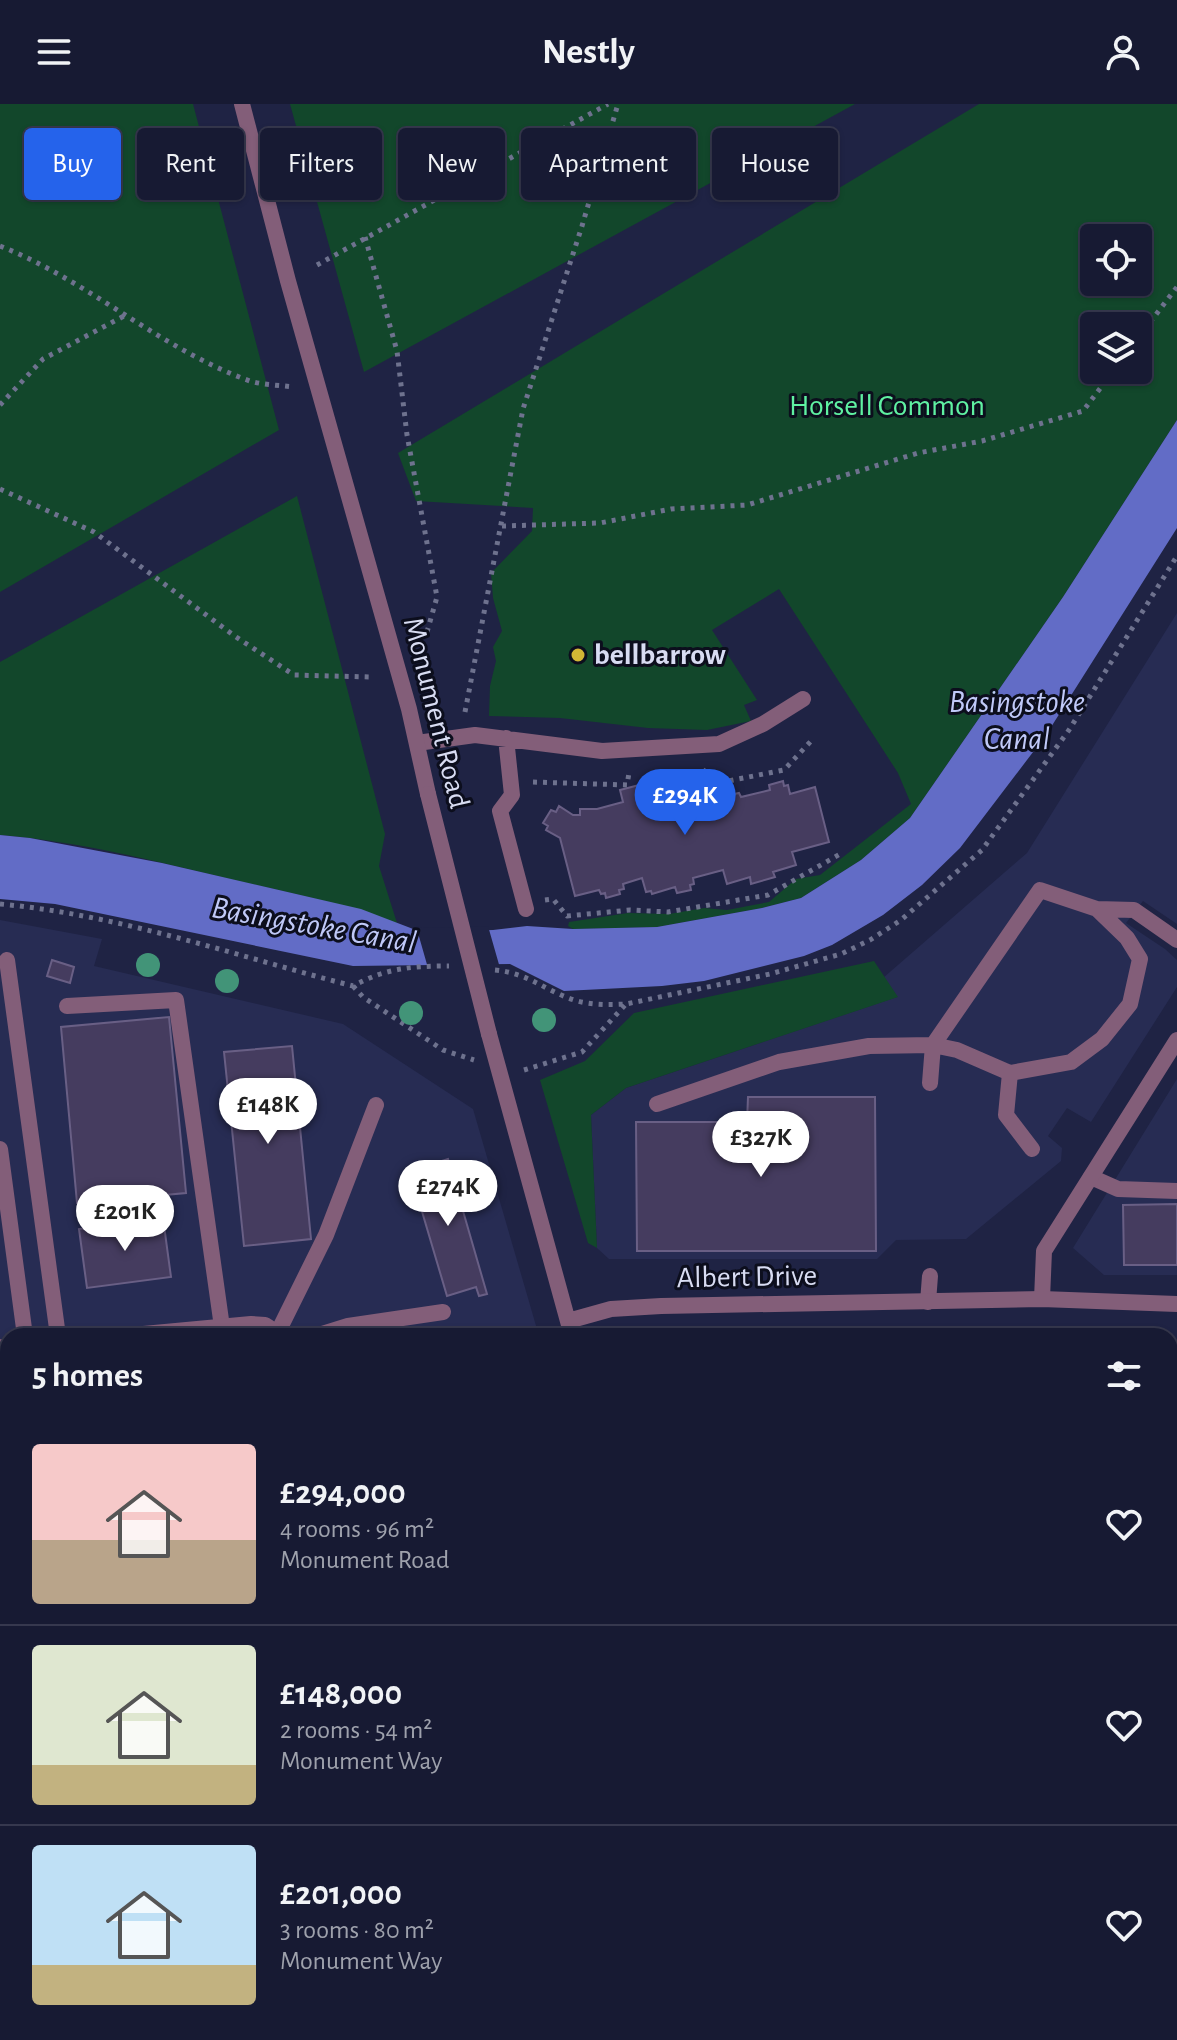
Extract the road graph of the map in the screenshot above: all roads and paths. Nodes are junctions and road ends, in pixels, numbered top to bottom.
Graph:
1 (242, 104) edge
2 (608, 104) edge
3 (618, 104) edge
4 (365, 237) junction
5 (0, 246) edge
6 (317, 265) dead end
7 (1177, 287) edge
8 (124, 316) junction
9 (1152, 320) edge
10 (1103, 384) edge
11 (293, 387) dead end
12 (0, 405) edge
13 (0, 489) edge
14 (502, 526) junction
15 (1177, 556) edge
16 (427, 632) dead end
17 (371, 677) dead end
18 (803, 699) dead end
19 (463, 737) junction
20 (506, 738) junction
21 (417, 743) junction
22 (842, 853) dead end
23 (0, 904) edge
24 (525, 905) joint
25 (1097, 909) junction
26 (1177, 940) edge
27 (7, 960) dead end
28 (451, 966) dead end
29 (490, 970) dead end
30 (353, 986) junction
31 (626, 1004) junction
32 (67, 1006) dead end
33 (1177, 1040) edge
34 (933, 1045) junction
35 (469, 1060) dead end
36 (523, 1070) dead end
37 (1010, 1073) junction
38 (930, 1083) dead end
39 (657, 1104) dead end
40 (376, 1105) dead end
41 (0, 1149) edge
42 (1032, 1149) dead end
43 (1091, 1177) junction
44 (1177, 1191) edge
45 (930, 1276) dead end
46 (1042, 1299) junction
47 (928, 1302) junction
48 (1177, 1304) edge
49 (443, 1312) dead end
50 (222, 1327) junction
51 (24, 1328) edge
52 (57, 1328) edge
53 (211, 1328) edge
54 (270, 1328) edge
55 (283, 1328) edge
56 (342, 1328) edge
57 (570, 1328) edge

1 - 21 street, Monument Road
2 - 4 path
3 - 14 path
4 - 6 path
4 - 16 path
5 - 8 path
7 - 9 path
8 - 11 path
8 - 12 path
10 - 14 path
13 - 17 path
14 - 19 path
15 - 31 path
18 - 20 street
19 - 20 street
19 - 21 street
20 - 24 street
21 - 57 street, Monument Road, bridge
22 - 24 path
23 - 30 path
25 - 26 street
25 - 34 street
25 - 37 street
27 - 52 street
28 - 30 path
29 - 31 path
30 - 35 path
31 - 36 path
32 - 50 street
33 - 43 street
34 - 37 street
34 - 38 street
34 - 39 street
37 - 42 street
40 - 55 street
41 - 51 street
43 - 44 street
43 - 46 street
45 - 47 street
46 - 47 street, Albert Drive
46 - 48 street, Albert Drive
47 - 57 street, Albert Drive
49 - 56 street
50 - 53 street
50 - 54 street

